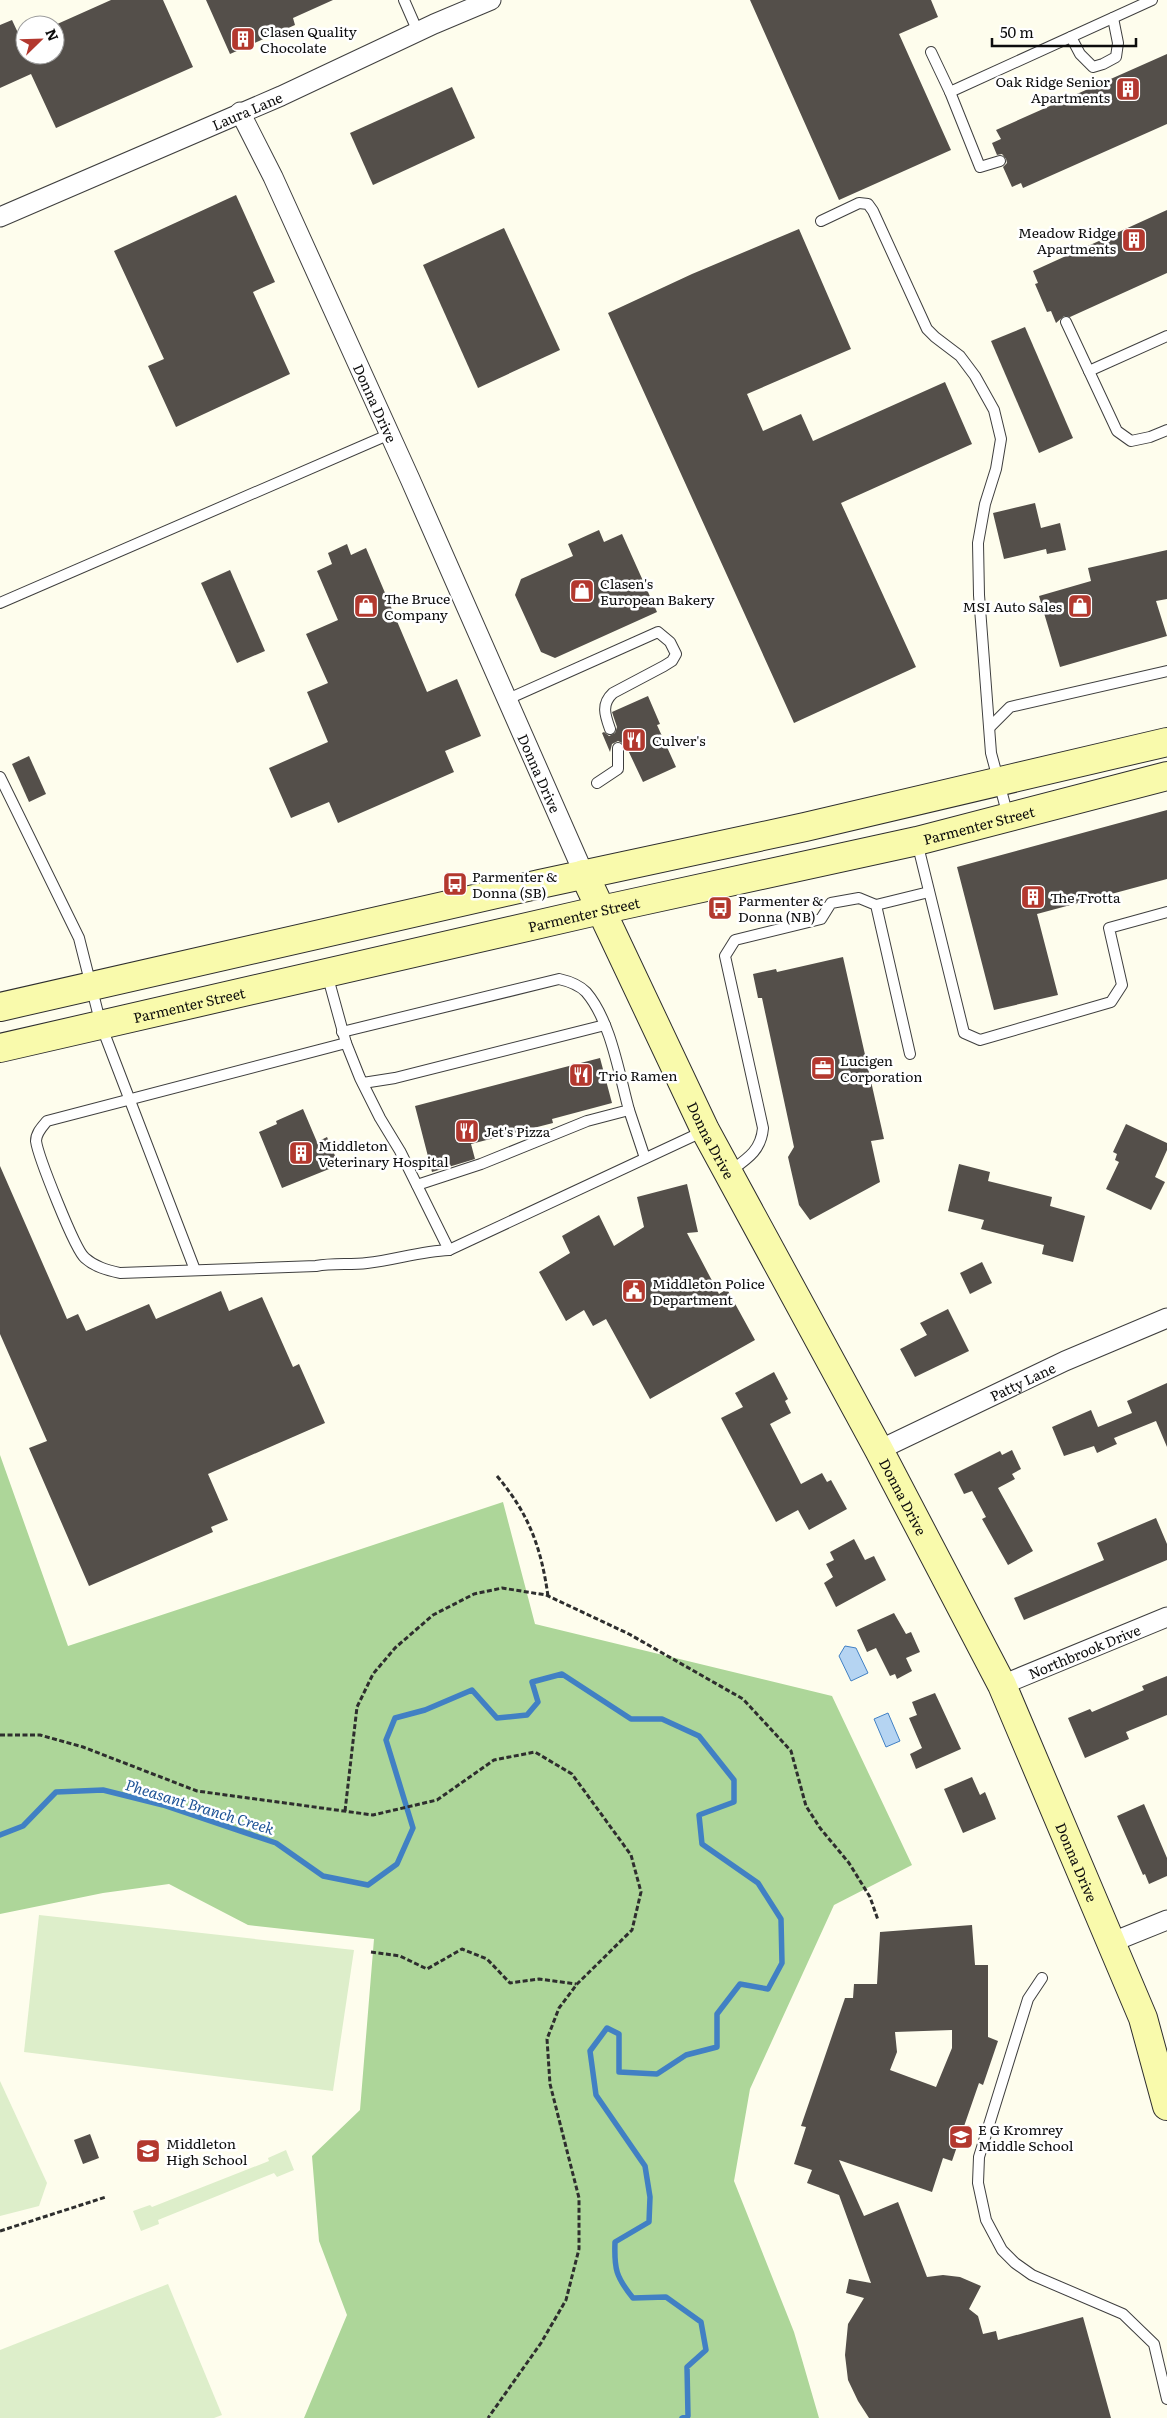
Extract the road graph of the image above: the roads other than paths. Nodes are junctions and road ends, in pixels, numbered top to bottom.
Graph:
1 (404, 0) edge
2 (491, 0) edge
3 (1152, 0) edge
4 (1113, 18) junction
5 (418, 32) junction
6 (1071, 37) junction
7 (931, 52) dead end
8 (950, 92) junction
9 (240, 112) junction
10 (1000, 161) dead end
11 (0, 217) edge
12 (821, 221) dead end
13 (1066, 322) dead end
14 (1167, 336) edge
15 (1089, 371) junction
16 (1167, 430) edge
17 (390, 434) junction
18 (0, 603) edge
19 (1167, 671) edge
20 (508, 699) junction
21 (990, 727) junction
22 (610, 729) dead end
23 (1167, 742) edge
24 (618, 748) dead end
25 (1167, 776) edge
26 (0, 777) edge
27 (998, 782) junction
28 (597, 783) dead end
29 (1008, 817) junction
30 (917, 841) junction
31 (584, 874) junction
32 (929, 892) junction
33 (876, 905) junction
34 (601, 910) junction
35 (1167, 912) edge
36 (327, 974) junction
37 (90, 986) junction
38 (0, 1007) edge
39 (101, 1025) junction
40 (605, 1025) junction
41 (342, 1032) junction
42 (346, 1043) junction
43 (0, 1048) edge
44 (910, 1054) dead end
45 (363, 1083) junction
46 (130, 1099) junction
47 (628, 1110) junction
48 (705, 1130) junction
49 (645, 1158) junction
50 (728, 1172) junction
51 (418, 1185) junction
52 (448, 1250) junction
53 (195, 1270) junction
54 (1167, 1318) edge
55 (879, 1450) junction
56 (1167, 1617) edge
57 (1002, 1685) junction
58 (1167, 1920) edge
59 (1110, 1943) junction
60 (1042, 1978) dead end
61 (1167, 2106) edge
62 (1167, 2399) edge

1 - 5 lane
2 - 5 street, Laura Lane
3 - 4 lane
4 - 6 lane
4 - 6 lane
5 - 9 street, Laura Lane
6 - 8 lane
7 - 8 lane
8 - 10 lane
9 - 11 street, Laura Lane
9 - 17 street, Donna Drive
12 - 21 lane
13 - 15 lane
14 - 15 lane
15 - 16 lane
17 - 18 lane
17 - 20 street, Donna Drive
19 - 21 lane
20 - 22 lane
20 - 31 street, Donna Drive
21 - 27 lane
23 - 27 street
24 - 28 lane
25 - 29 street, Parmenter Street
26 - 37 lane
27 - 29 lane
27 - 31 street
29 - 30 street, Parmenter Street
30 - 32 lane
30 - 34 street, Parmenter Street
31 - 34 street, Donna Drive
31 - 37 street
32 - 33 lane
32 - 35 lane
33 - 44 lane
33 - 50 lane
34 - 36 street, Parmenter Street
34 - 48 street, Donna Drive
36 - 39 street, Parmenter Street
36 - 41 lane
37 - 38 street
37 - 39 lane
39 - 43 street, Parmenter Street
39 - 46 lane
40 - 41 lane
40 - 45 lane
40 - 47 lane
41 - 42 lane
42 - 45 lane
42 - 46 lane
45 - 51 lane
46 - 53 lane
46 - 53 lane
47 - 49 lane
47 - 51 lane
48 - 49 lane
48 - 50 street, Donna Drive
49 - 52 lane
50 - 55 street, Donna Drive
51 - 52 lane
52 - 53 lane
54 - 55 street, Patty Lane
55 - 57 street, Donna Drive
56 - 57 street, Northbrook Drive
57 - 59 street, Donna Drive
58 - 59 street
59 - 61 street, Donna Drive
60 - 62 lane

